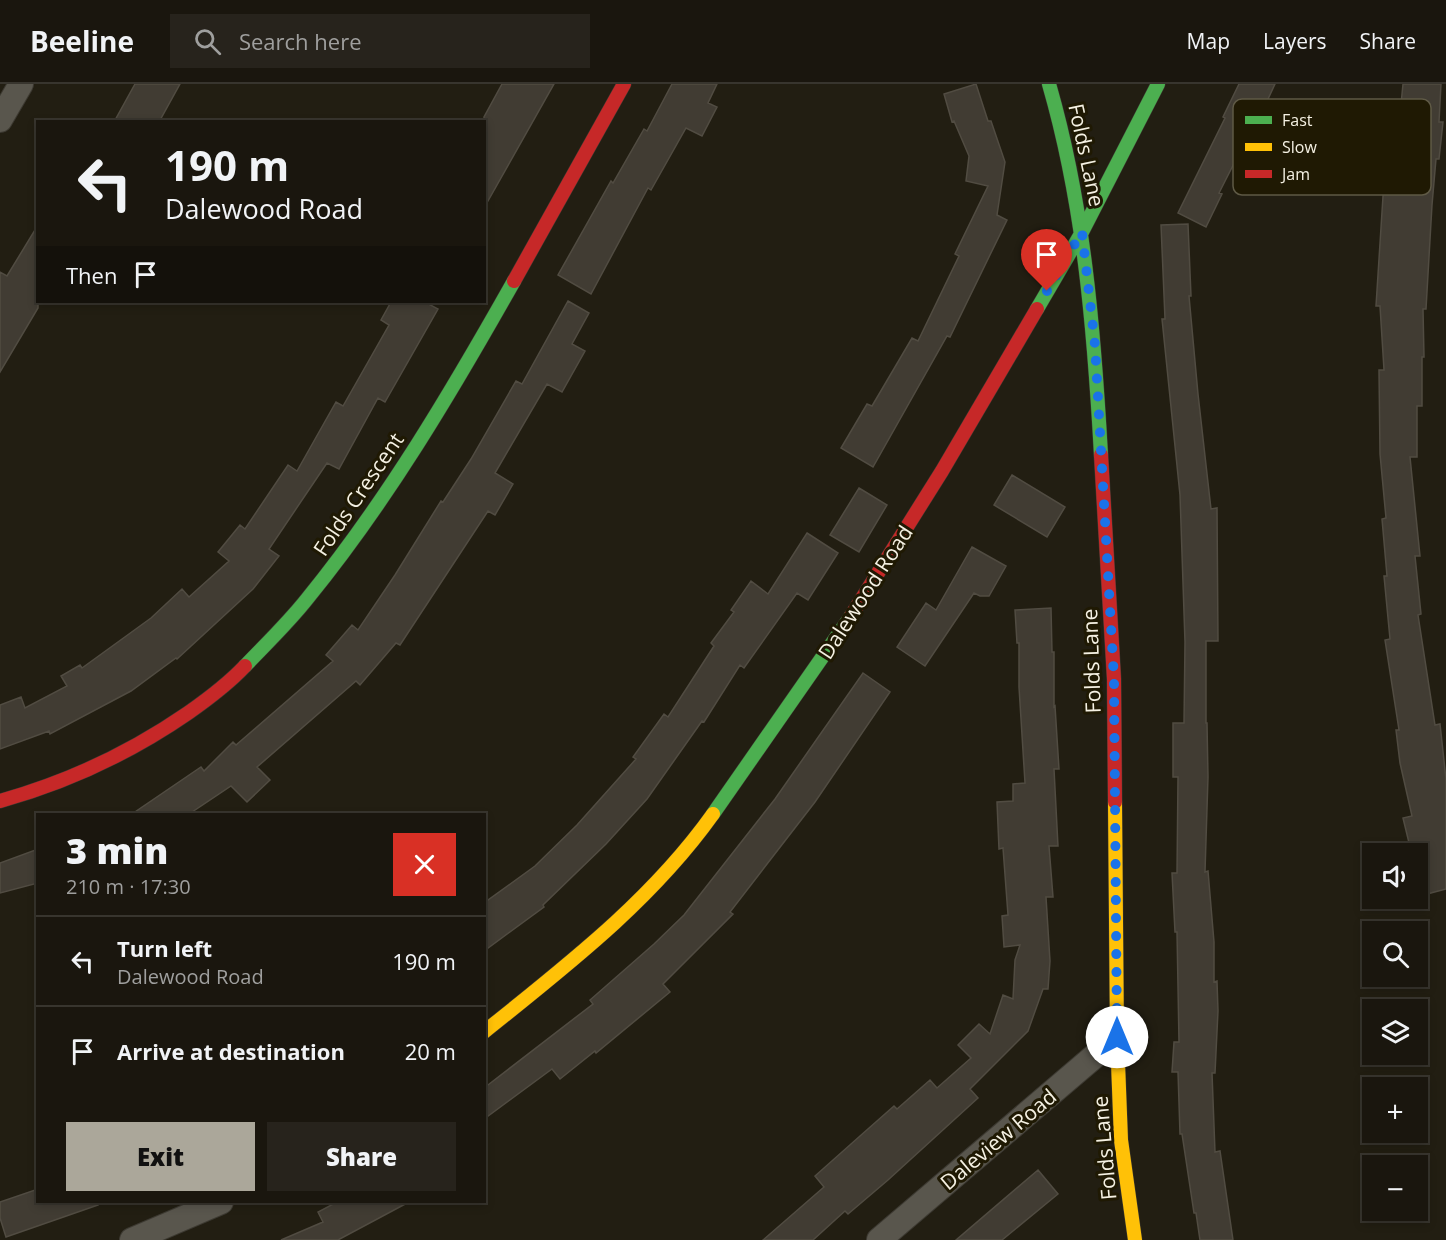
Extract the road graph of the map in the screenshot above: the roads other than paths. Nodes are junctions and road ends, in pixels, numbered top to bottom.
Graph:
1 (21, 84) edge
2 (624, 84) edge
3 (1049, 84) edge
4 (1158, 84) edge
5 (0, 120) edge
6 (1082, 232) junction
7 (0, 801) edge
8 (486, 1030) edge
9 (1117, 1037) junction
10 (219, 1203) edge
11 (132, 1240) edge
12 (879, 1240) edge
13 (1135, 1240) edge

1 - 5 street
2 - 7 street, Folds Crescent
3 - 6 street, Folds Lane
4 - 6 street, Dalewood Road
6 - 8 street, Dalewood Road
6 - 9 street, Folds Lane
9 - 12 street, Daleview Road
9 - 13 street, Folds Lane
10 - 11 street

